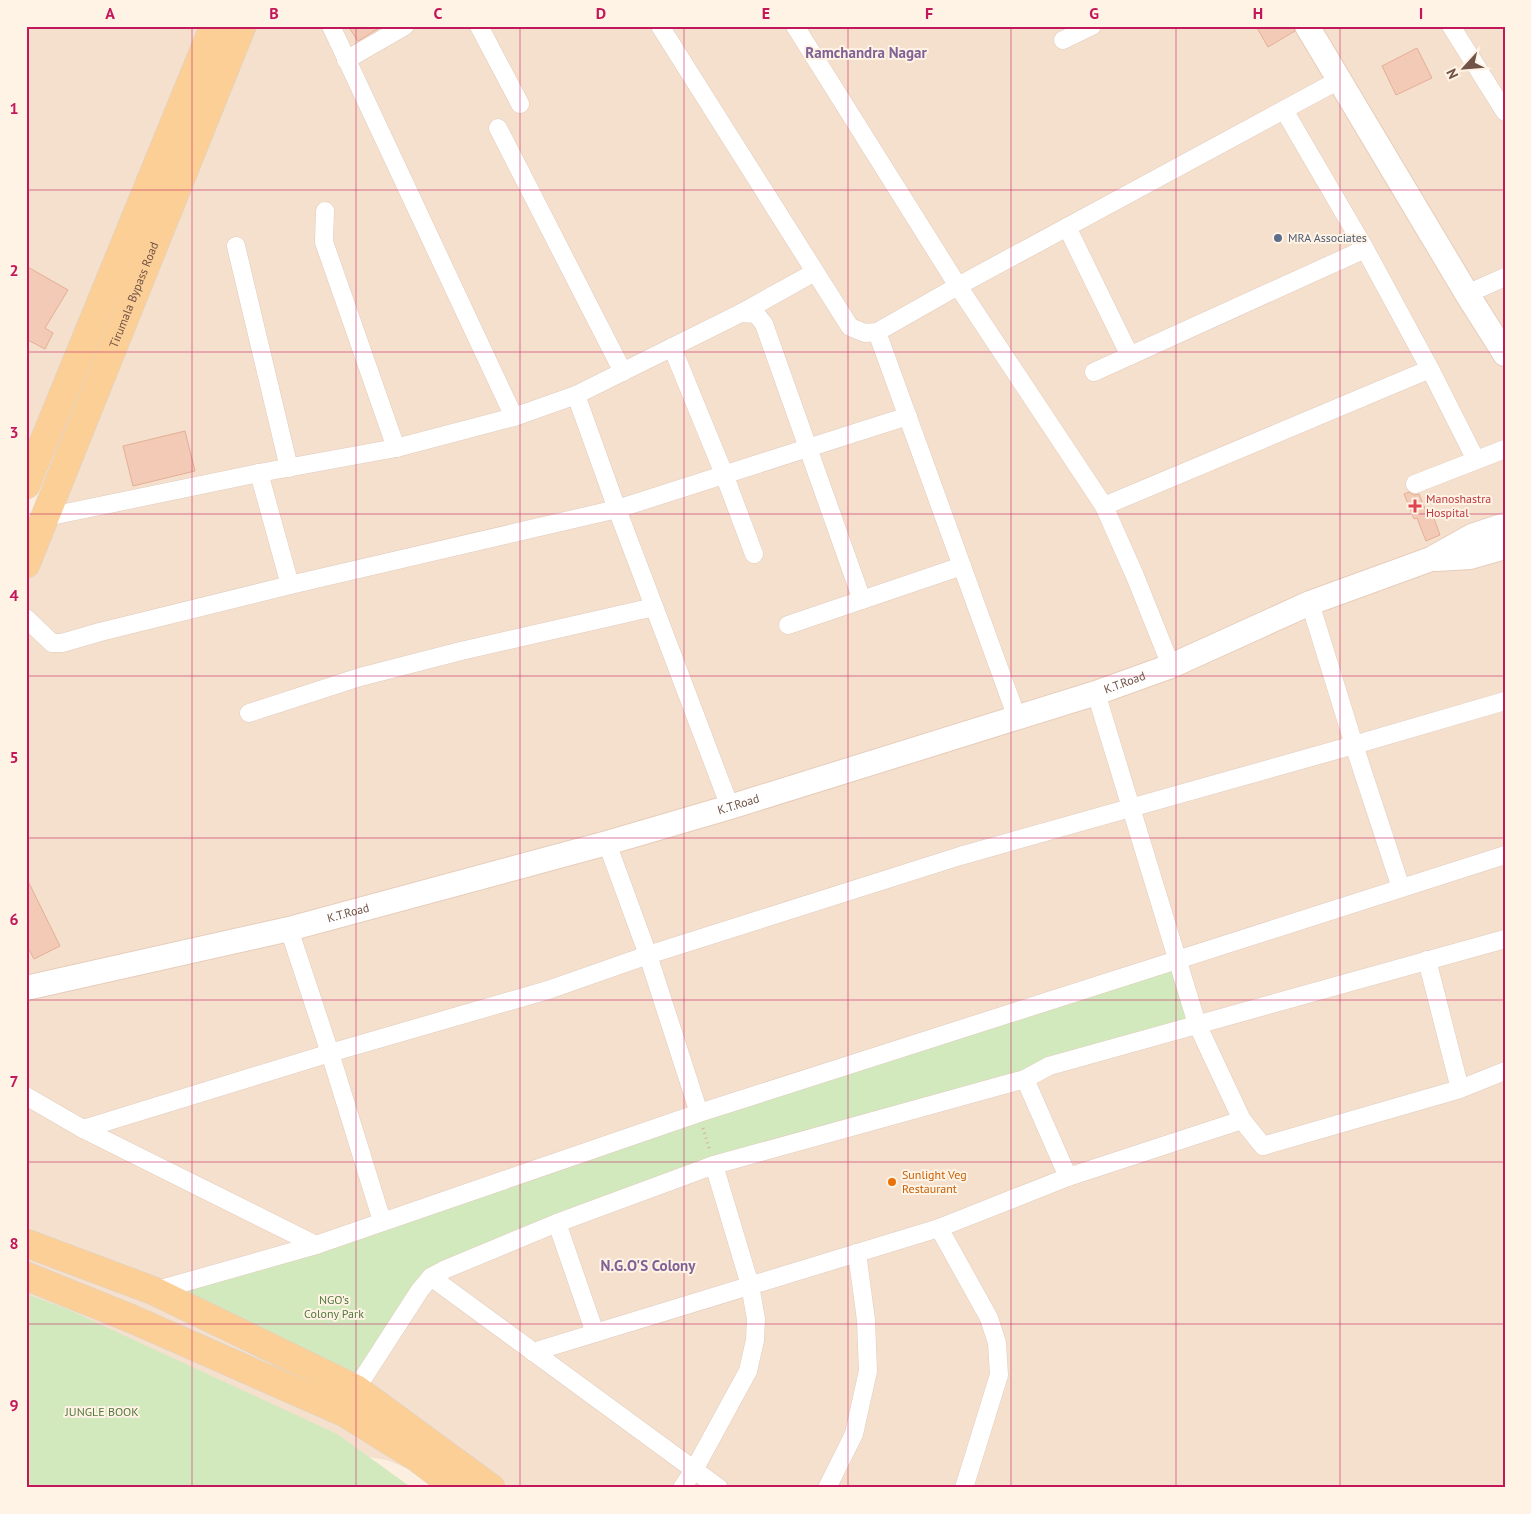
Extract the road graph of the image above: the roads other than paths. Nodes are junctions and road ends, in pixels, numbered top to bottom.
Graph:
1 (331, 26) edge
2 (405, 26) edge
3 (479, 26) edge
4 (660, 26) edge
5 (795, 26) edge
6 (1092, 26) edge
7 (1307, 26) edge
8 (1451, 26) edge
9 (219, 33) edge
10 (1063, 40) dead end
11 (346, 60) junction
12 (1339, 80) junction
13 (520, 104) dead end
14 (1284, 110) junction
15 (1505, 112) edge
16 (498, 128) dead end
17 (325, 211) dead end
18 (1067, 227) junction
19 (236, 246) dead end
20 (1365, 248) junction
21 (815, 272) junction
22 (1505, 277) edge
23 (958, 286) junction
24 (1467, 294) junction
25 (741, 313) junction
26 (877, 332) junction
27 (672, 348) junction
28 (1505, 354) edge
29 (1130, 356) junction
30 (1430, 369) junction
31 (623, 372) junction
32 (1094, 372) dead end
33 (576, 395) junction
34 (908, 416) junction
35 (514, 417) junction
36 (808, 447) junction
37 (396, 448) junction
38 (1505, 449) edge
39 (1476, 460) junction
40 (289, 468) junction
41 (259, 473) junction
42 (724, 474) junction
43 (1415, 484) dead end
44 (26, 485) edge
45 (1104, 506) junction
46 (617, 508) junction
47 (46, 517) junction
48 (1505, 526) edge
49 (1505, 546) edge
50 (754, 554) dead end
51 (1431, 559) junction
52 (26, 564) edge
53 (962, 566) junction
54 (290, 585) junction
55 (862, 600) junction
56 (1310, 603) junction
57 (654, 607) junction
58 (26, 618) edge
59 (788, 625) dead end
60 (1170, 666) junction
61 (1096, 694) junction
62 (1505, 701) edge
63 (249, 713) dead end
64 (1016, 718) junction
65 (1354, 746) junction
66 (730, 808) junction
67 (1131, 808) junction
68 (607, 843) junction
69 (1505, 855) edge
70 (1401, 888) junction
71 (289, 929) junction
72 (1505, 938) edge
73 (648, 955) junction
74 (1178, 960) junction
75 (1427, 960) junction
76 (26, 988) edge
77 (1197, 1024) junction
78 (330, 1053) junction
79 (1505, 1071) edge
80 (1025, 1079) junction
81 (1460, 1088) junction
82 (26, 1096) edge
83 (701, 1120) junction
84 (1242, 1120) junction
85 (83, 1129) junction
86 (712, 1160) junction
87 (1068, 1177) junction
88 (382, 1221) junction
89 (557, 1223) junction
90 (939, 1228) junction
91 (26, 1243) edge
92 (316, 1245) junction
93 (857, 1253) junction
94 (26, 1276) edge
95 (431, 1277) junction
96 (750, 1285) junction
97 (154, 1291) junction
98 (595, 1333) junction
99 (533, 1352) junction
100 (356, 1389) junction
101 (694, 1470) junction
102 (457, 1488) edge
103 (491, 1488) edge
104 (682, 1488) edge
105 (719, 1488) edge
106 (827, 1488) edge
107 (964, 1488) edge

1 - 11 street
2 - 11 street
3 - 13 street
4 - 21 street
5 - 23 street
6 - 10 street
7 - 12 main road
8 - 15 street
9 - 44 main road, Tirumala Bypass Road
9 - 47 main road, Tirumala Bypass Road
11 - 35 street
12 - 14 street
12 - 24 main road
14 - 18 street
14 - 20 street
16 - 31 street
17 - 37 street
18 - 23 street
18 - 29 street
19 - 40 street
20 - 29 street
20 - 30 street
21 - 25 street
21 - 26 street
22 - 24 street
23 - 26 street
23 - 45 street
24 - 28 main road
25 - 27 street
25 - 36 street
26 - 34 street
27 - 31 street
27 - 42 street
29 - 32 street
30 - 39 street
30 - 45 street
31 - 33 street
33 - 35 street
33 - 46 street
34 - 36 street
34 - 53 street
35 - 37 street
36 - 42 street
36 - 55 street
37 - 40 street
38 - 39 street
39 - 43 street
40 - 41 street
41 - 47 street
41 - 54 street
42 - 46 street
42 - 50 street
45 - 60 street
46 - 54 street
46 - 57 street
47 - 52 main road, Tirumala Bypass Road
48 - 51 main road, K.T.Road
49 - 51 main road, K.T.Road
51 - 56 main road, K.T.Road
53 - 55 street
53 - 64 street
54 - 58 street
55 - 59 street
56 - 60 main road, K.T.Road
56 - 65 street
57 - 63 street
57 - 66 street
60 - 61 main road, K.T.Road
61 - 64 main road, K.T.Road
61 - 67 street
62 - 65 street
64 - 66 main road, K.T.Road
65 - 67 street
65 - 70 street
66 - 68 main road, K.T.Road
67 - 73 street
67 - 74 street
68 - 71 main road, K.T.Road
68 - 73 street
69 - 70 street
70 - 74 street
71 - 76 main road, K.T.Road
71 - 78 street
72 - 75 street
73 - 78 street
73 - 83 street
74 - 77 street
74 - 83 street
75 - 77 street
75 - 81 street
77 - 80 street
77 - 84 street
78 - 85 street
78 - 88 street
79 - 81 street
80 - 86 street
80 - 87 street
81 - 84 street
82 - 85 street
83 - 88 street
84 - 87 street
85 - 92 street
86 - 89 street
86 - 96 street
87 - 90 street
88 - 92 street
89 - 95 street
89 - 98 street
90 - 93 street
90 - 107 street
91 - 97 main road
92 - 97 street
93 - 96 street
93 - 106 street
94 - 102 main road
95 - 99 street
95 - 100 street
96 - 98 street
96 - 101 street
97 - 100 main road
98 - 99 street
99 - 101 street
100 - 103 main road
101 - 104 street
101 - 105 street

